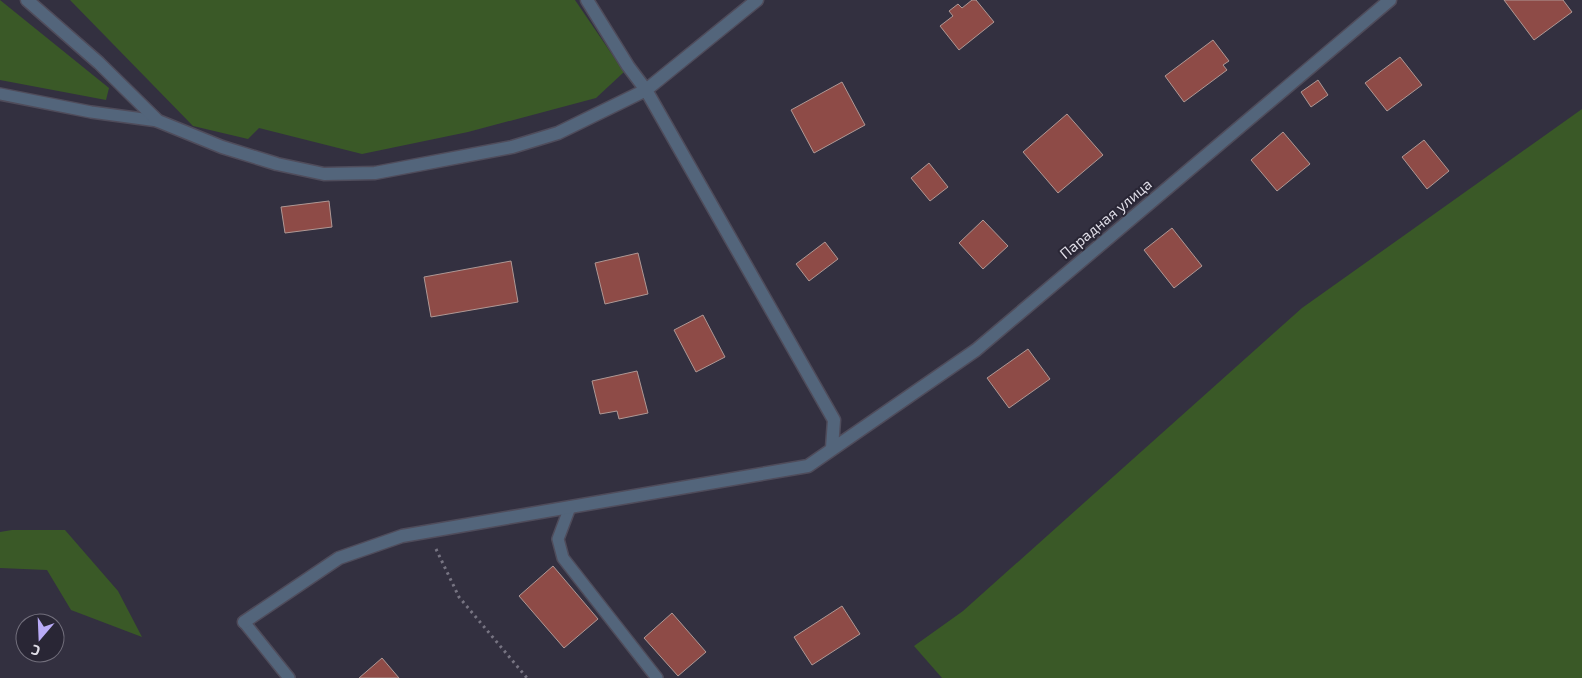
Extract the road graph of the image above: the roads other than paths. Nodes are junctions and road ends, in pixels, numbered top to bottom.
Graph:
1 (27, 0) edge
2 (587, 0) edge
3 (757, 0) edge
4 (1390, 0) edge
5 (646, 90) junction
6 (0, 94) edge
7 (158, 121) junction
8 (832, 448) junction
9 (570, 507) junction
10 (244, 622) joint
11 (289, 678) edge
12 (657, 678) edge

1 - 7 street
2 - 5 street
3 - 5 street
4 - 8 street, Парадная улица
5 - 7 street
5 - 8 street
6 - 7 lane
8 - 9 street, Парадная улица
9 - 10 street, Парадная улица
9 - 12 lane
10 - 11 lane

